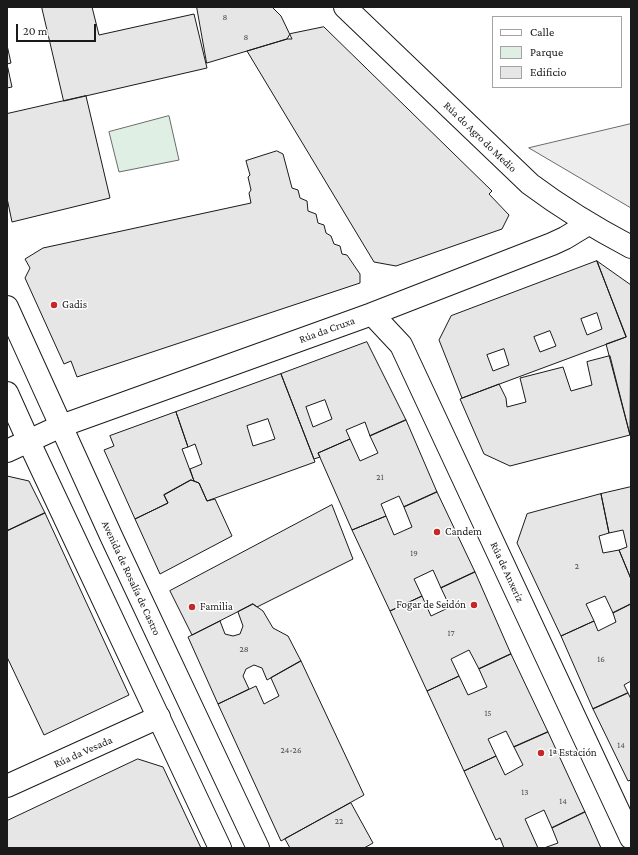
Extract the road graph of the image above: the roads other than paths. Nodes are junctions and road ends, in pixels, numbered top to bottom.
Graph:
1 (345, 7) edge
2 (588, 224) junction
3 (631, 247) edge
4 (7, 307) edge
5 (372, 314) junction
6 (7, 393) edge
7 (61, 426) junction
8 (29, 442) junction
9 (7, 450) edge
10 (159, 717) junction
11 (7, 786) edge
12 (631, 838) edge
13 (220, 848) edge
14 (258, 848) edge

1 - 2 main road, Rúa do Agro do Medio
2 - 3 main road, Rúa do Agro do Medio
2 - 5 main road, Rúa da Cruxa
4 - 7 main road, Avenida de Rosalía de Castro
5 - 7 main road, Rúa da Cruxa
5 - 12 main road, Rúa de Anxeriz
6 - 8 main road
7 - 8 main road, Rúa da Cruxa
7 - 14 main road, Avenida de Rosalía de Castro
8 - 9 main road, Rúa da Cruxa
8 - 10 main road
10 - 11 main road, Rúa da Vesada
10 - 13 main road

